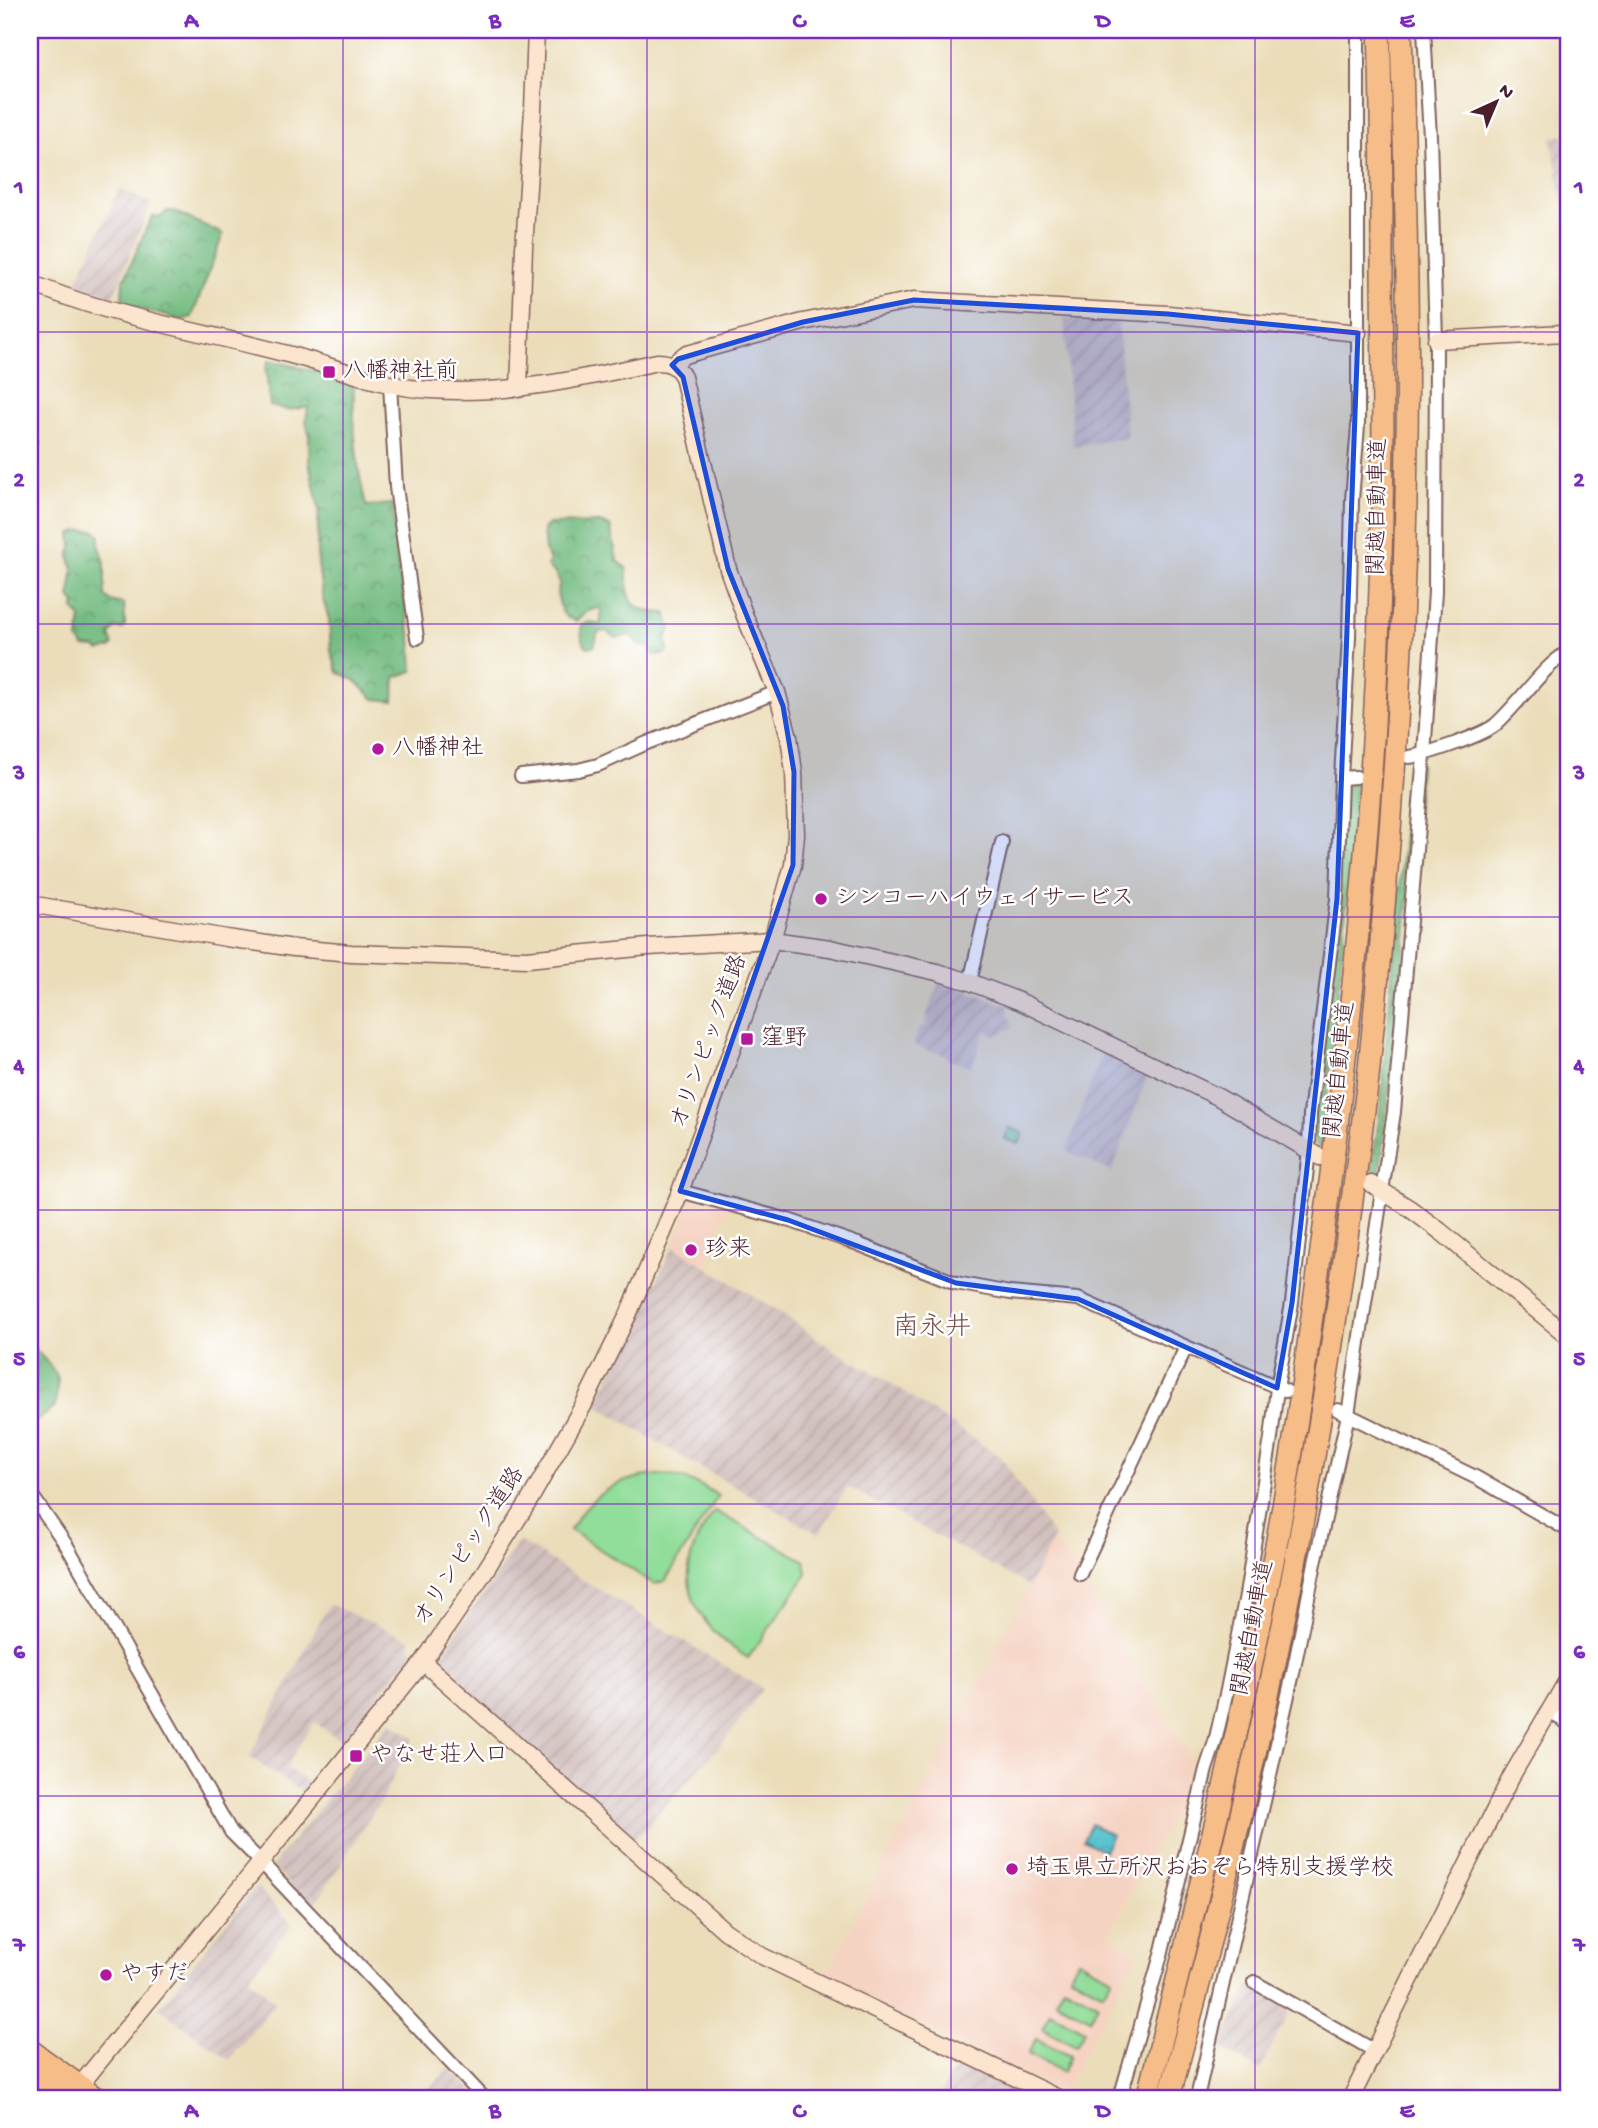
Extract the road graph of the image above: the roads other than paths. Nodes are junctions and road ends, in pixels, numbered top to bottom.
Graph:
1 (536, 30) edge
2 (1358, 30) edge
3 (1379, 30) edge
4 (1401, 30) edge
5 (1424, 30) edge
6 (30, 283) edge
7 (1568, 331) edge
8 (1363, 334) junction
9 (1429, 339) junction
10 (673, 365) junction
11 (390, 384) junction
12 (519, 389) junction
13 (30, 407) edge
14 (30, 441) edge
15 (418, 638) dead end
16 (1568, 652) edge
17 (777, 692) junction
18 (1424, 755) junction
19 (1409, 757) dead end
20 (521, 776) dead end
21 (1356, 777) dead end
22 (1341, 778) junction
23 (1002, 842) dead end
24 (30, 904) edge
25 (772, 940) junction
26 (970, 982) junction
27 (1315, 1153) junction
28 (1376, 1187) junction
29 (680, 1191) junction
30 (1568, 1336) edge
31 (1186, 1347) junction
32 (1281, 1389) junction
33 (1343, 1413) junction
34 (30, 1493) edge
35 (1568, 1530) edge
36 (1080, 1574) dead end
37 (423, 1662) junction
38 (1568, 1679) edge
39 (1549, 1712) junction
40 (1568, 1723) edge
41 (261, 1862) junction
42 (1254, 1982) dead end
43 (30, 2050) edge
44 (1375, 2050) junction
45 (30, 2070) edge
46 (78, 2095) edge
47 (484, 2098) edge
48 (1058, 2098) edge
49 (1120, 2098) edge
50 (1147, 2098) edge
51 (1169, 2098) edge
52 (1197, 2098) edge
53 (1351, 2098) edge

1 - 12 street
2 - 8 street
3 - 50 highway, 関越自動車道
4 - 51 highway, 関越自動車道
5 - 9 street
6 - 11 street
7 - 9 street
8 - 10 street
8 - 22 street
9 - 18 street
10 - 12 street
10 - 17 street, オリンピック道路
11 - 12 street
11 - 15 street
13 - 14 street
16 - 18 street
17 - 20 street
17 - 25 street, オリンピック道路
18 - 19 street
18 - 28 street
21 - 22 street
22 - 27 street
23 - 26 street
24 - 25 street
25 - 26 street
25 - 29 street, オリンピック道路
26 - 27 street
27 - 32 street
28 - 30 street
28 - 33 street
29 - 31 street
29 - 37 street, オリンピック道路
31 - 32 street
31 - 36 street
32 - 49 street
33 - 35 street
33 - 52 street
34 - 41 street
37 - 41 street, オリンピック道路
37 - 48 street
38 - 39 street
39 - 40 street
39 - 44 street
41 - 46 street, オリンピック道路
41 - 47 street
42 - 44 street
43 - 46 highway
44 - 53 street
45 - 46 highway

